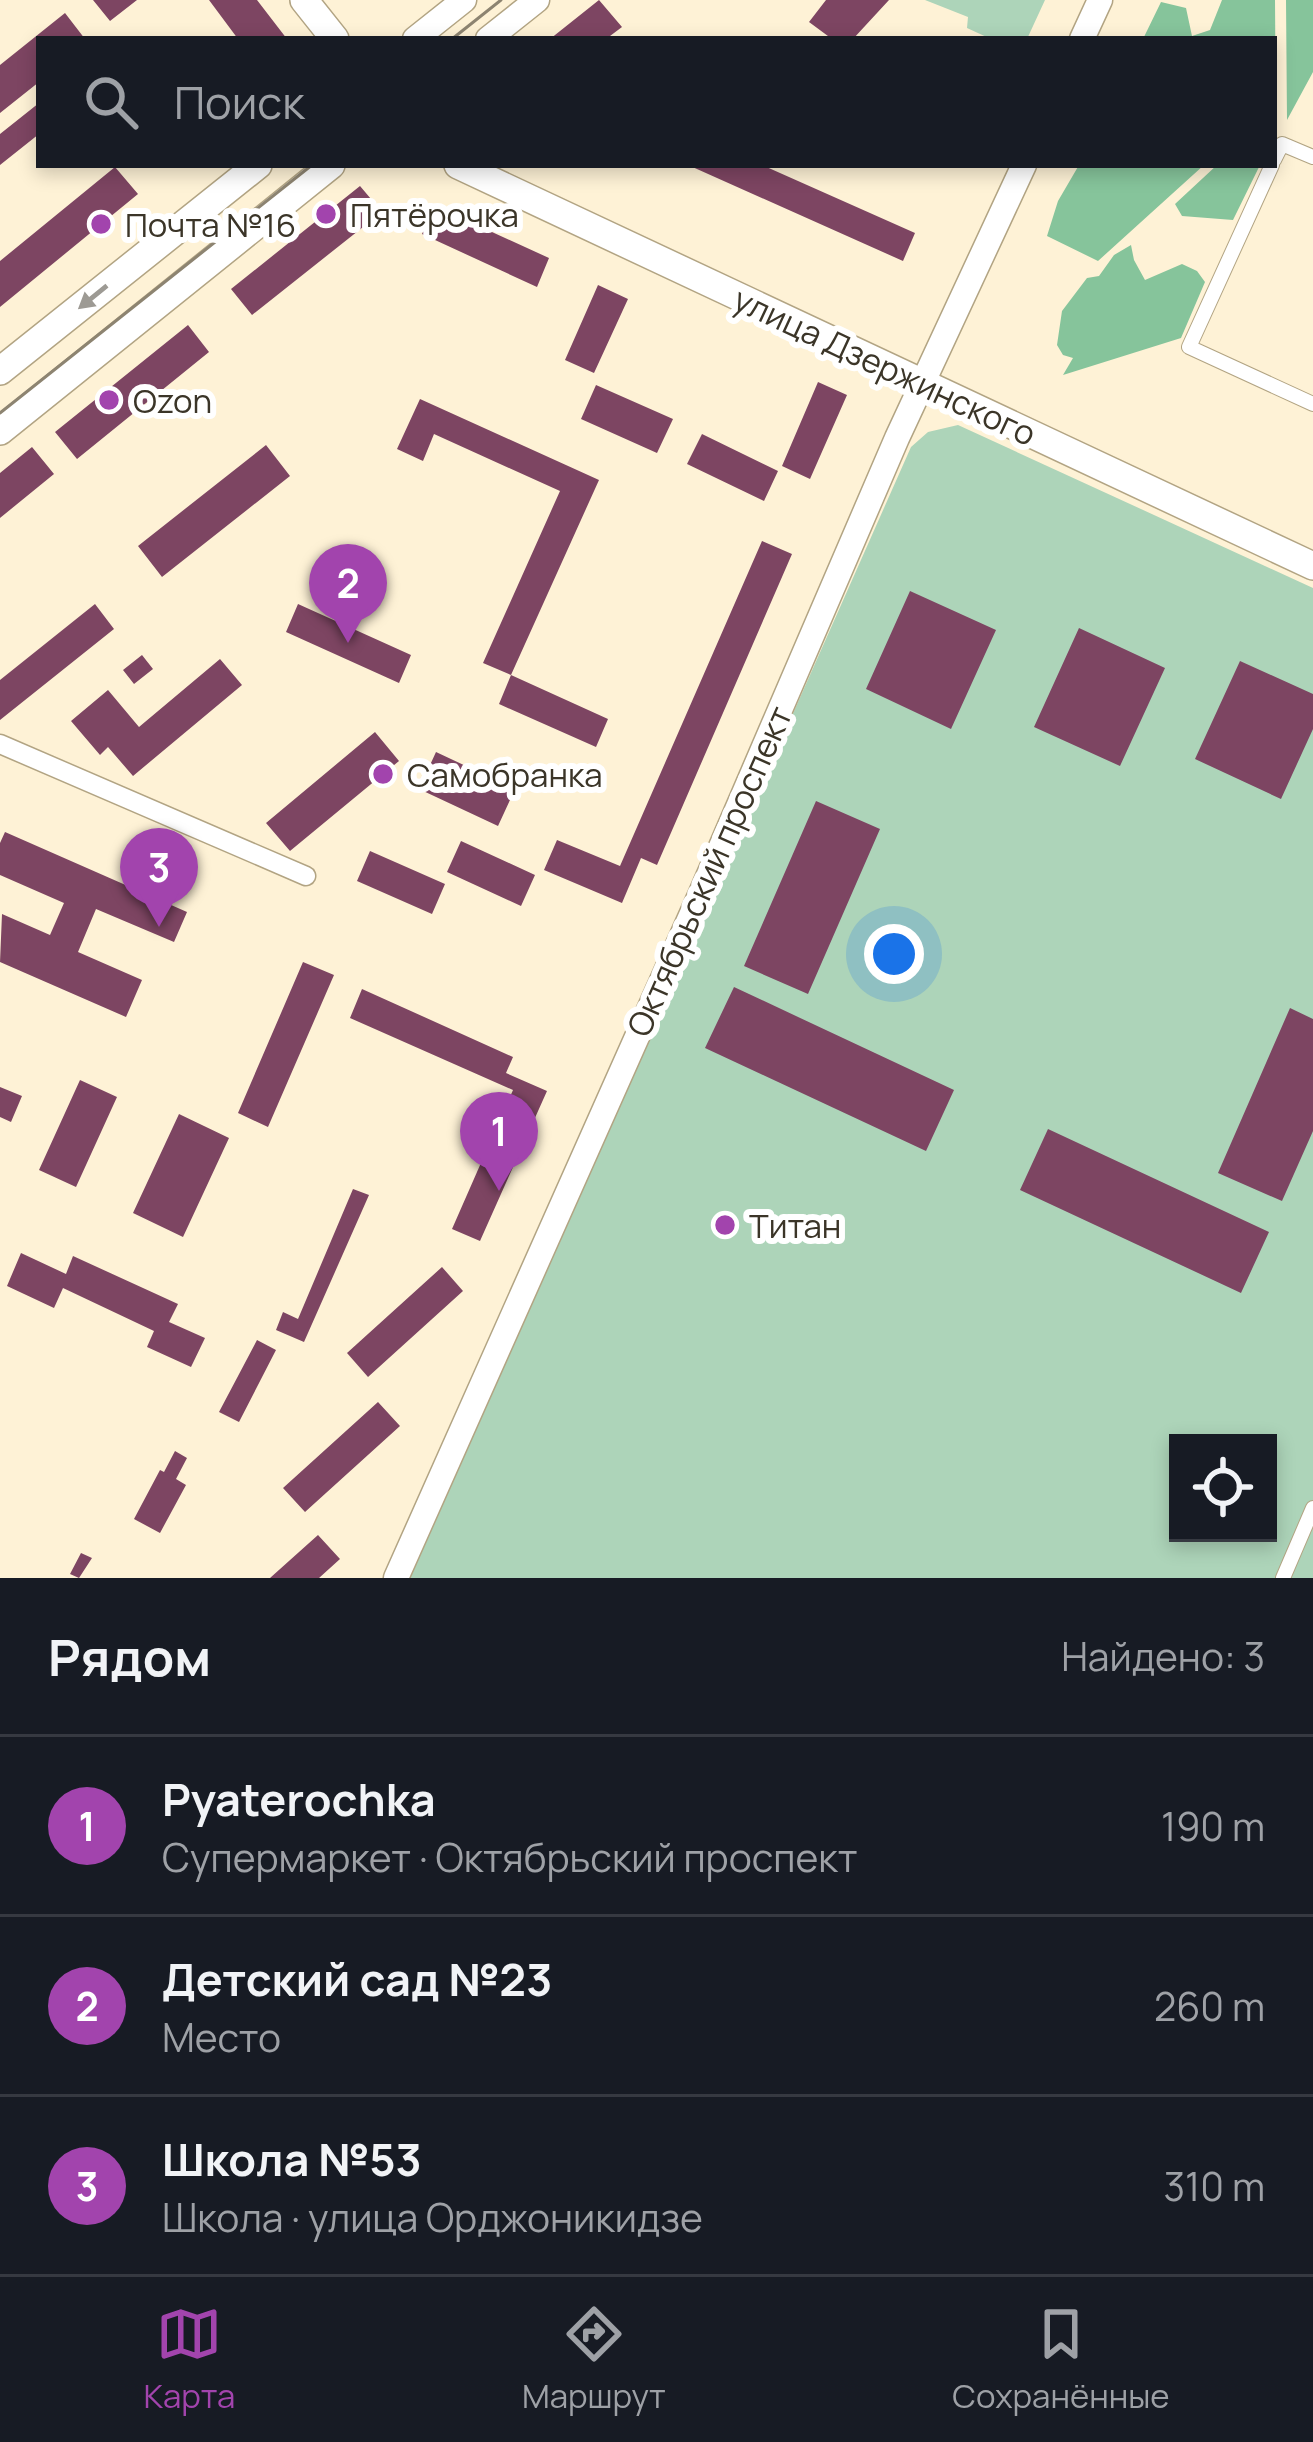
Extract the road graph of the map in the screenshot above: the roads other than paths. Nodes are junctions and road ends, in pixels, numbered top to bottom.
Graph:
1 (304, 0) edge
2 (464, 0) edge
3 (537, 0) edge
4 (1100, 0) edge
5 (333, 36) edge
6 (420, 36) edge
7 (492, 36) edge
8 (1083, 36) edge
9 (1277, 155) edge
10 (1313, 158) edge
11 (254, 168) edge
12 (327, 168) edge
13 (464, 168) edge
14 (1023, 168) edge
15 (1271, 168) edge
16 (0, 371) edge
17 (922, 383) junction
18 (1313, 404) edge
19 (0, 431) edge
20 (1313, 566) edge
21 (0, 744) edge
22 (306, 876) dead end
23 (1313, 1508) edge
24 (396, 1578) edge
25 (1282, 1578) edge

1 - 5 main road
2 - 6 street
3 - 7 street
4 - 8 street
9 - 10 street
11 -> 16 main road
12 - 19 main road
13 - 17 main road, улица Дзержинского
14 - 17 street, Октябрьский проспект
15 - 18 street
17 - 20 main road, улица Дзержинского
17 - 24 street, Октябрьский проспект
21 - 22 street
23 - 25 street

